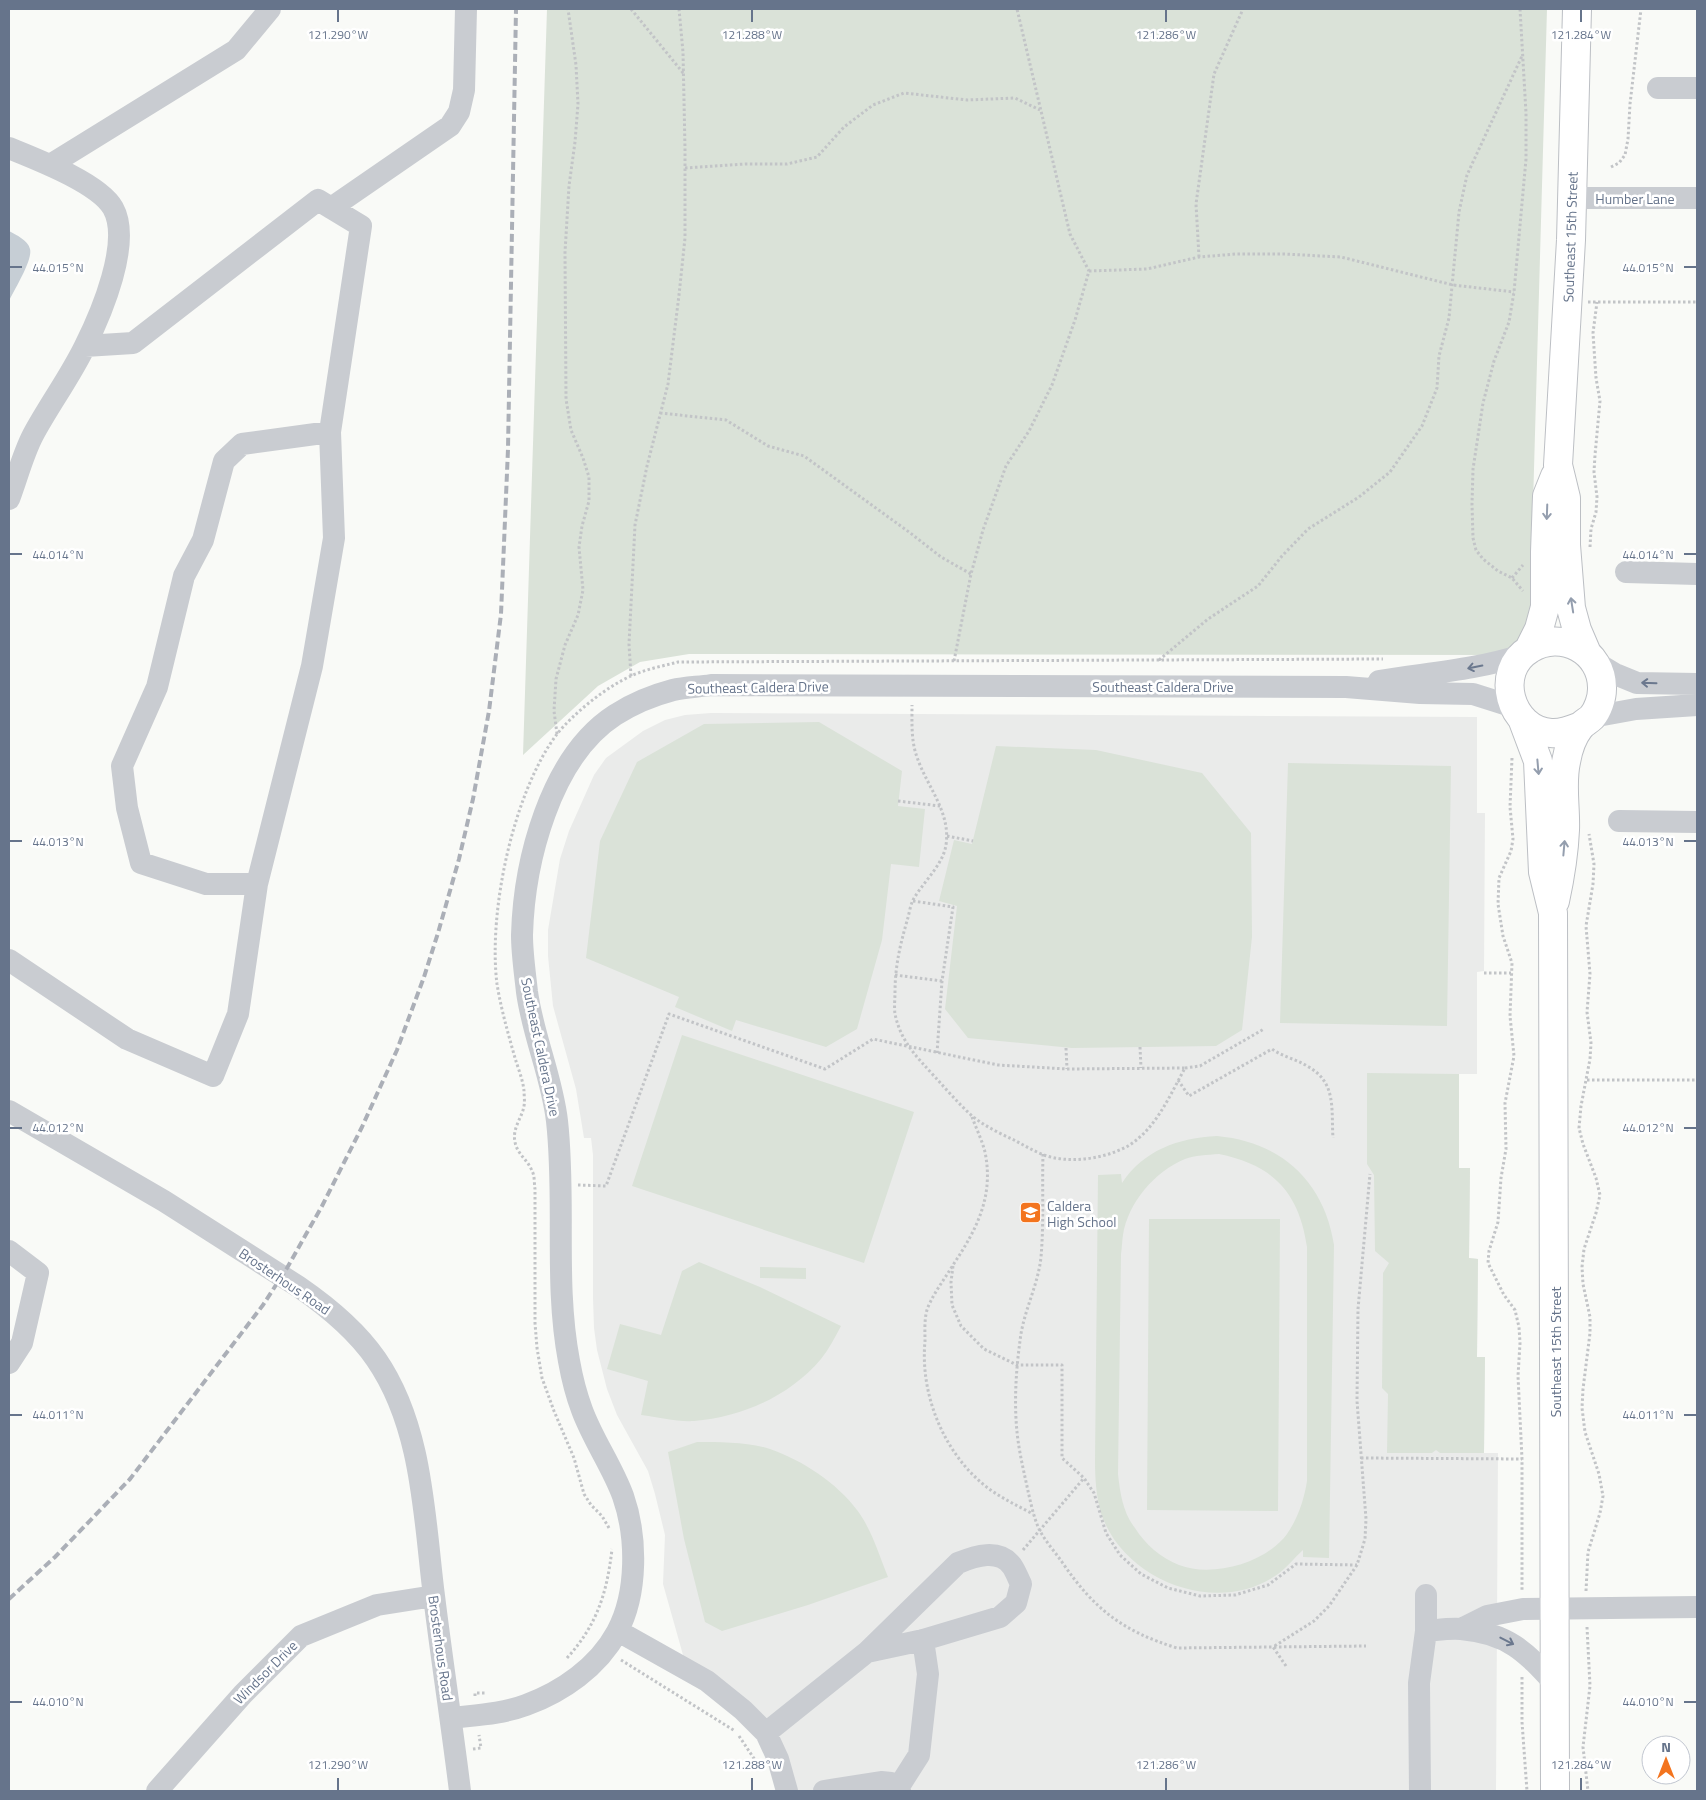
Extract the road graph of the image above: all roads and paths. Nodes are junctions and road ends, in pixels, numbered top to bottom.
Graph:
1 (270, 9) edge
2 (466, 9) edge
3 (568, 9) edge
4 (630, 9) edge
5 (679, 9) edge
6 (1017, 9) edge
7 (1243, 9) edge
8 (1520, 9) edge
9 (1577, 9) edge
10 (1641, 9) edge
11 (1523, 54) junction
12 (684, 74) junction
13 (1658, 88) dead end
14 (1697, 88) edge
15 (1041, 111) junction
16 (9, 148) edge
17 (50, 165) junction
18 (1611, 167) dead end
19 (685, 168) junction
20 (1572, 198) junction
21 (1697, 198) edge
22 (331, 208) junction
23 (1199, 257) junction
24 (1089, 271) junction
25 (1453, 285) junction
26 (1514, 292) junction
27 (1567, 302) junction
28 (1597, 302) junction
29 (1697, 302) edge
30 (85, 346) junction
31 (660, 413) junction
32 (330, 432) junction
33 (1558, 465) junction
34 (9, 499) edge
35 (1591, 555) dead end
36 (1626, 572) dead end
37 (971, 574) junction
38 (1697, 574) edge
39 (1524, 599) dead end
40 (1525, 652) junction
41 (1590, 657) junction
42 (1386, 659) dead end
43 (1159, 660) junction
44 (954, 661) junction
45 (631, 676) junction
46 (1697, 684) edge
47 (1346, 687) junction
48 (912, 700) dead end
49 (1697, 705) edge
50 (1519, 714) junction
51 (1586, 722) junction
52 (557, 734) junction
53 (1512, 753) dead end
54 (898, 801) dead end
55 (940, 806) junction
56 (1619, 820) dead end
57 (1697, 822) edge
58 (1588, 825) dead end
59 (947, 836) junction
60 (973, 841) dead end
61 (257, 884) junction
62 (913, 901) junction
63 (1553, 913) junction
64 (9, 960) edge
65 (1484, 973) dead end
66 (1511, 973) junction
67 (895, 974) junction
68 (942, 981) junction
69 (1264, 1029) dead end
70 (907, 1047) junction
71 (1140, 1047) dead end
72 (1066, 1048) dead end
73 (937, 1053) junction
74 (1141, 1068) junction
75 (1185, 1068) junction
76 (1067, 1069) junction
77 (1178, 1080) junction
78 (1587, 1080) junction
79 (1697, 1080) edge
80 (9, 1112) edge
81 (972, 1115) junction
82 (1333, 1138) dead end
83 (1043, 1154) junction
84 (1370, 1174) dead end
85 (560, 1185) junction
86 (9, 1251) edge
87 (953, 1266) junction
88 (9, 1363) edge
89 (1017, 1365) junction
90 (1361, 1458) junction
91 (1522, 1458) junction
92 (1084, 1478) junction
93 (1034, 1514) junction
94 (1040, 1531) junction
95 (611, 1534) dead end
96 (611, 1542) dead end
97 (1011, 1564) junction
98 (1356, 1565) junction
99 (1426, 1595) dead end
100 (434, 1596) junction
101 (1697, 1607) edge
102 (1523, 1609) junction
103 (1556, 1609) junction
104 (1586, 1609) junction
105 (1461, 1629) junction
106 (618, 1631) junction
107 (1426, 1631) junction
108 (923, 1640) junction
109 (1366, 1646) dead end
110 (1273, 1647) junction
111 (1522, 1649) junction
112 (604, 1650) junction
113 (867, 1652) junction
114 (561, 1665) dead end
115 (1286, 1666) dead end
116 (1556, 1684) junction
117 (489, 1693) dead end
118 (477, 1715) junction
119 (451, 1718) junction
120 (766, 1733) junction
121 (455, 1751) junction
122 (758, 1764) dead end
123 (899, 1790) edge
124 (157, 1791) edge
125 (460, 1791) edge
126 (786, 1791) edge
127 (824, 1791) edge
128 (1420, 1791) edge
129 (1527, 1791) edge
130 (1555, 1791) edge
131 (1588, 1791) edge

1 - 17 street
2 - 22 street
3 - 52 path
4 - 12 path
5 - 12 path
6 - 15 path
7 - 23 path
8 - 11 path
9 - 20 main road, Southeast 15th Street
10 - 18 path
11 - 25 path
11 - 26 path
12 - 19 path
13 - 14 street
15 - 19 path
15 - 24 path
16 - 17 street
17 - 30 street
19 - 31 path
20 - 21 street, Humber Lane
20 - 27 main road, Southeast 15th Street
22 - 30 street
22 - 32 street
23 - 24 path
23 - 25 path
24 - 37 path
25 - 26 path
25 - 43 path
26 - 39 path
27 - 28 path
27 - 33 main road, Southeast 15th Street
28 - 29 path
28 - 35 path
30 - 34 street
31 - 37 path
31 - 45 path
32 - 61 street
32 - 61 street
33 -> 40 main road, Southeast 15th Street
41 -> 33 main road, Southeast 15th Street
36 - 38 street
37 - 44 path
40 - 41 main road
40 -> 47 street, Southeast Caldera Drive
40 - 50 main road
46 -> 41 street
41 - 51 main road
42 - 43 path
43 - 44 path
44 - 45 path
45 - 52 path
47 - 50 street, Southeast Caldera Drive
47 - 85 street, Southeast Caldera Drive
48 - 55 path
49 - 51 street
50 - 51 main road
50 -> 63 main road, Southeast 15th Street
63 -> 51 main road, Southeast 15th Street
52 - 95 path
53 - 66 path
54 - 55 path
55 - 59 path
56 - 57 street
58 - 78 path
59 - 60 path
59 - 62 path
61 - 64 street
62 - 67 path
62 - 68 path
63 - 103 main road, Southeast 15th Street
65 - 66 path
66 - 91 path
67 - 68 path
67 - 70 path
68 - 73 path
69 - 75 path
70 - 73 path
70 - 81 path
70 - 85 path
71 - 74 path
72 - 76 path
73 - 76 path
74 - 75 path
74 - 76 path
75 - 77 path
77 - 82 path
77 - 83 path
78 - 79 path
78 - 104 path
80 - 100 street, Brosterhous Road
81 - 83 path
81 - 87 path
83 - 89 path
84 - 90 path
85 - 106 street, Southeast Caldera Drive
86 - 88 street
87 - 89 path
87 - 93 path
89 - 92 path
89 - 93 path
90 - 91 path
90 - 98 path
91 - 102 path
92 - 94 path
92 - 98 path
93 - 94 path
94 - 97 path
94 - 110 path
96 - 114 path
97 - 108 street
97 - 113 street
98 - 110 path
99 - 107 street
100 - 119 street, Brosterhous Road
100 - 124 street, Windsor Drive
101 - 104 street
102 - 103 street
102 - 105 street
103 - 104 street
103 - 116 main road, Southeast 15th Street
104 - 131 path
105 - 107 street
105 -> 111 street
106 - 112 street, Southeast Caldera Drive
106 - 120 street
107 - 128 street
108 - 113 street
108 - 123 street
109 - 110 path
110 - 115 path
111 - 116 street
111 - 129 path
112 - 118 street, Southeast Caldera Drive
112 - 122 path
113 - 120 street
116 - 130 main road, Southeast 15th Street
117 - 118 path
118 - 119 street, Southeast Caldera Drive
118 - 121 path
119 - 121 street, Brosterhous Road
120 - 126 street
121 - 125 street, Brosterhous Road
123 - 127 street

